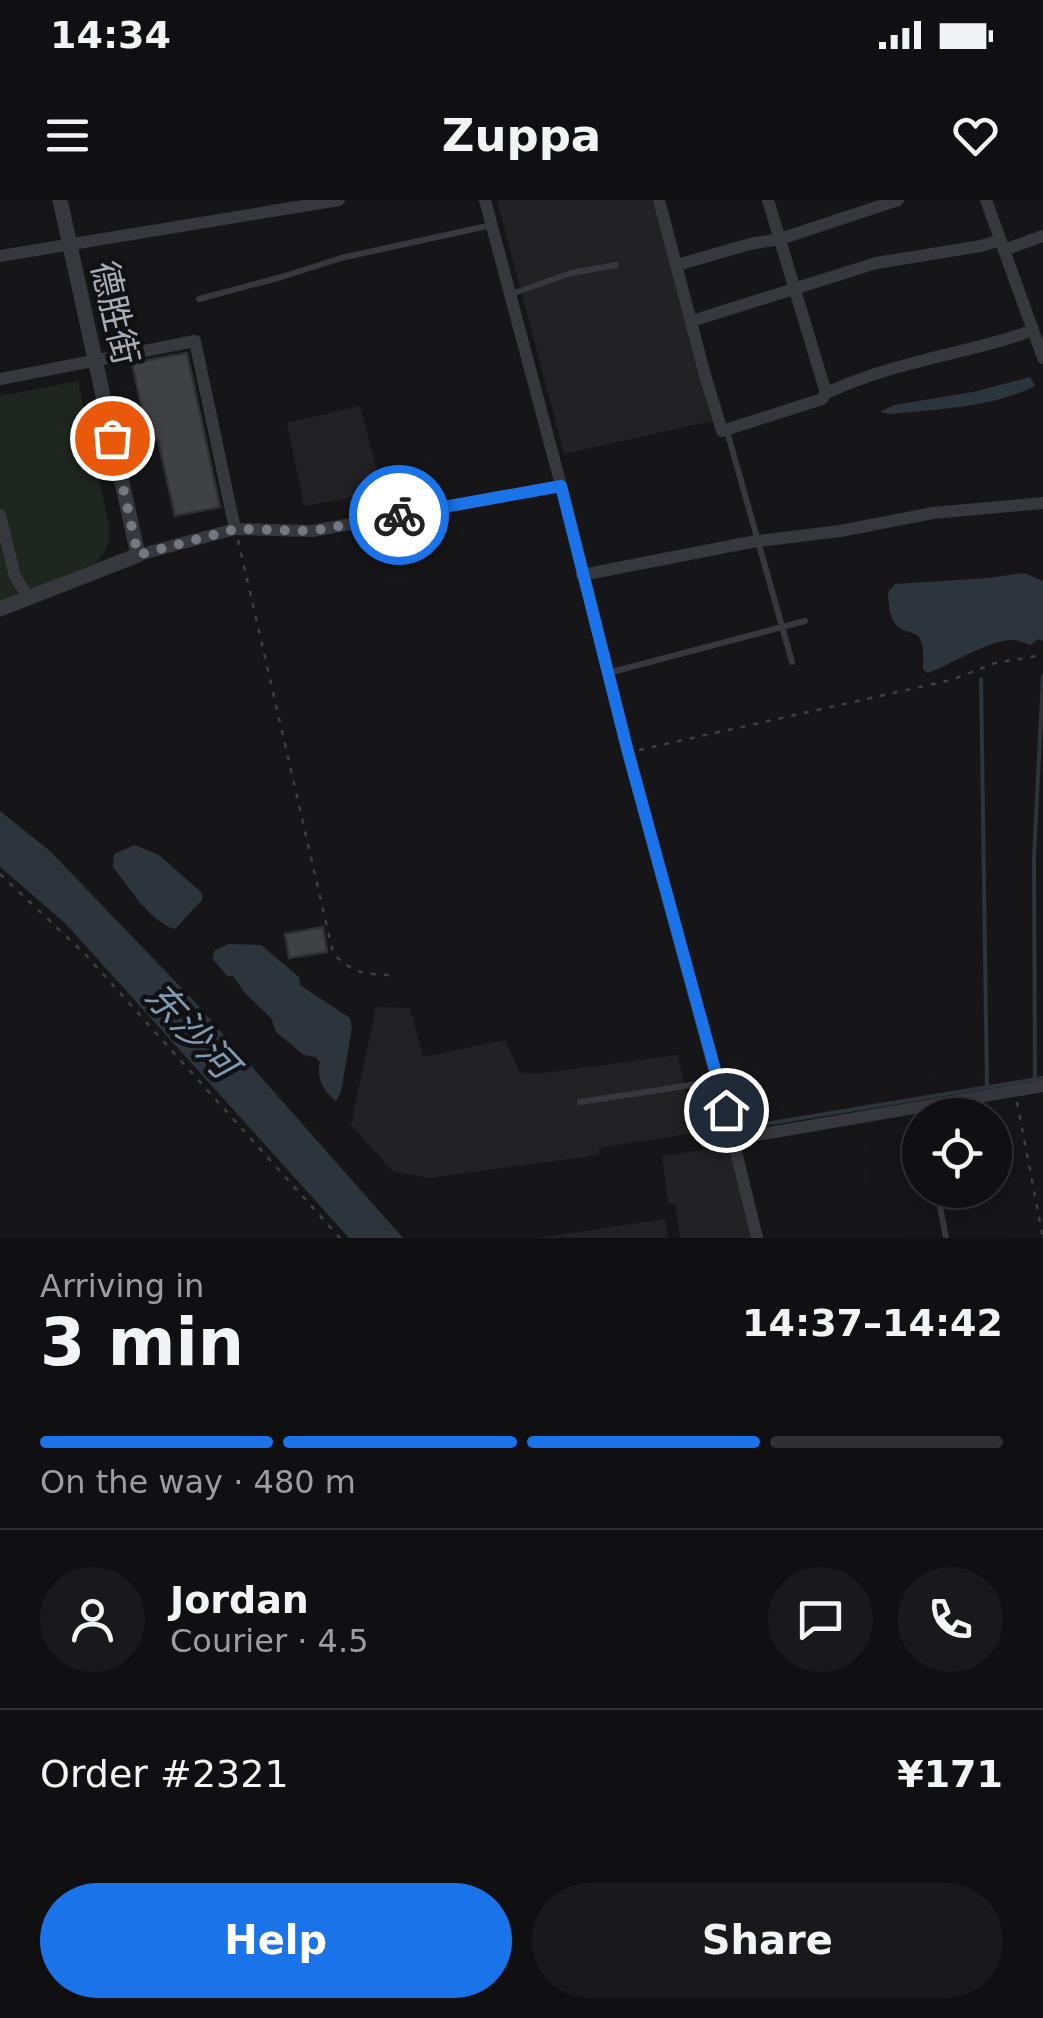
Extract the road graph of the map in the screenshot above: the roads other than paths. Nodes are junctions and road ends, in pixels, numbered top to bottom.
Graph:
1 (60, 200) edge
2 (339, 200) edge
3 (485, 200) edge
4 (659, 200) edge
5 (768, 200) edge
6 (898, 200) edge
7 (986, 200) edge
8 (492, 225) junction
9 (1043, 236) edge
10 (780, 239) junction
11 (70, 245) junction
12 (1002, 245) junction
13 (0, 256) edge
14 (616, 265) dead end
15 (677, 265) junction
16 (794, 290) junction
17 (510, 294) junction
18 (199, 299) dead end
19 (692, 321) junction
20 (1033, 330) junction
21 (1043, 358) edge
22 (95, 360) junction
23 (0, 379) edge
24 (826, 393) junction
25 (727, 431) junction
26 (561, 486) junction
27 (1043, 503) edge
28 (0, 515) edge
29 (236, 529) junction
30 (757, 541) junction
31 (138, 555) junction
32 (582, 575) junction
33 (28, 597) junction
34 (0, 609) edge
35 (804, 621) dead end
36 (782, 626) junction
37 (792, 662) dead end
38 (607, 673) junction
39 (718, 1081) junction
40 (1043, 1086) edge
41 (980, 1098) edge
42 (580, 1102) dead end
43 (902, 1114) edge
44 (733, 1139) junction
45 (940, 1208) edge
46 (757, 1238) edge
47 (946, 1238) edge

1 - 11 street, 德胜街
2 - 11 street
3 - 8 street
4 - 15 street
5 - 10 street
6 - 10 street
7 - 12 street
8 - 17 street
8 - 18 lane
9 - 12 street
10 - 15 street
10 - 16 street
11 - 13 street
11 - 22 street, 德胜街
12 - 16 street
12 - 20 street
14 - 17 lane
15 - 19 street
16 - 19 street
16 - 24 street
17 - 26 street
19 - 25 street
20 - 21 street
20 - 24 street
22 - 23 street
22 - 29 street
22 - 31 street, 德胜街
24 - 25 street
25 - 30 lane
26 - 29 street
26 - 32 street
27 - 30 street
28 - 33 street
29 - 31 street
30 - 32 street
30 - 36 lane
31 - 33 street
32 - 38 street
33 - 34 street
35 - 36 lane
36 - 37 lane
36 - 38 lane
38 - 39 street
39 - 42 lane
39 - 44 street
40 - 41 street
43 - 44 street
44 - 46 street
45 - 47 lane

